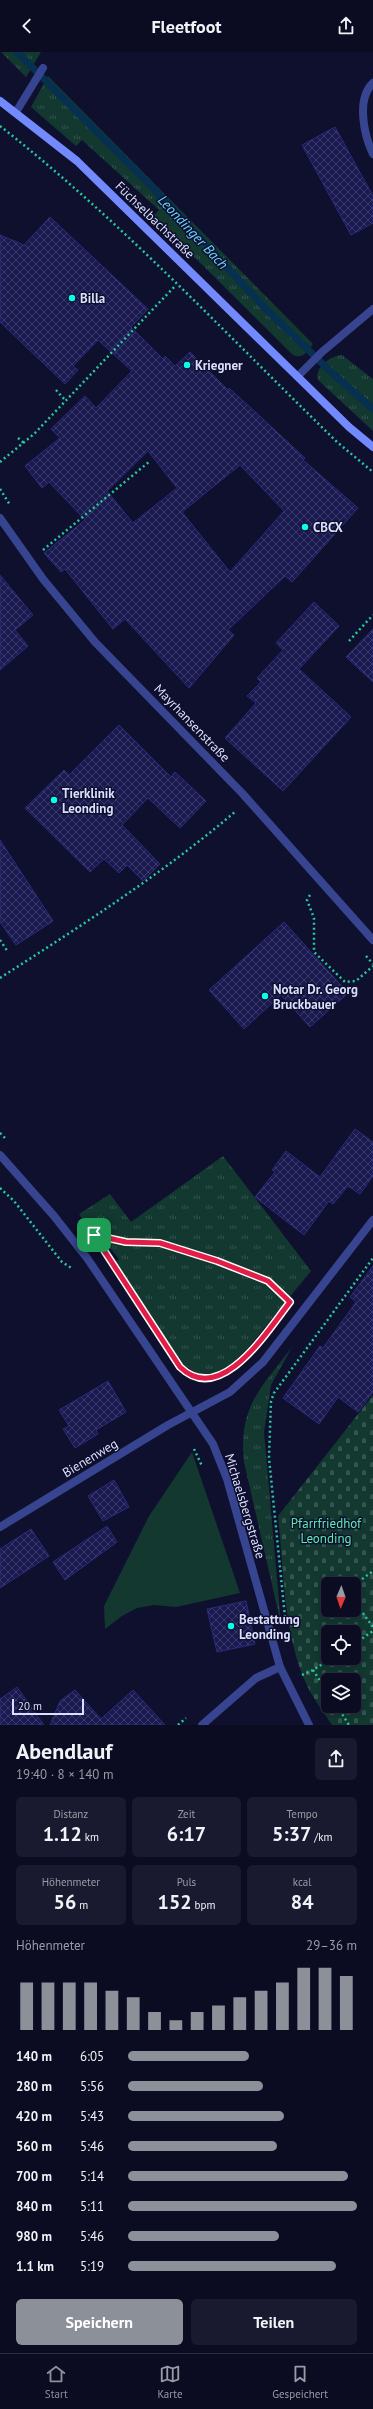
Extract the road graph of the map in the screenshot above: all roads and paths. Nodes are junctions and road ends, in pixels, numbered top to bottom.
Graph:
1 (43, 68) dead end
2 (373, 83) edge
3 (0, 101) edge
4 (16, 112) junction
5 (0, 126) edge
6 (373, 154) edge
7 (176, 285) junction
8 (373, 309) edge
9 (298, 376) junction
10 (56, 390) dead end
11 (66, 400) junction
12 (18, 438) dead end
13 (24, 443) junction
14 (373, 447) edge
15 (150, 461) dead end
16 (0, 462) edge
17 (373, 472) edge
18 (0, 489) edge
19 (13, 508) dead end
20 (0, 518) edge
21 (37, 545) dead end
22 (41, 551) junction
23 (46, 557) dead end
24 (373, 615) edge
25 (348, 641) dead end
26 (238, 810) dead end
27 (312, 893) dead end
28 (0, 940) edge
29 (373, 940) edge
30 (8, 952) dead end
31 (373, 966) edge
32 (0, 978) edge
33 (0, 1133) edge
34 (10, 1144) dead end
35 (0, 1155) edge
36 (79, 1219) dead end
37 (373, 1220) edge
38 (94, 1235) junction
39 (106, 1254) dead end
40 (373, 1258) edge
41 (294, 1297) dead end
42 (290, 1302) junction
43 (286, 1308) dead end
44 (184, 1371) dead end
45 (229, 1371) dead end
46 (193, 1412) junction
47 (0, 1527) edge
48 (373, 1571) edge
49 (361, 1580) edge
50 (361, 1611) edge
51 (285, 1619) dead end
52 (373, 1627) edge
53 (373, 1631) edge
54 (361, 1639) edge
55 (321, 1665) edge
56 (280, 1667) junction
57 (313, 1670) junction
58 (302, 1681) dead end
59 (321, 1682) edge
60 (341, 1713) edge
61 (202, 1725) edge
62 (309, 1725) edge
63 (349, 1725) edge

1 - 4 street
2 - 6 street
3 - 4 street, Füchselbachstraße
4 - 9 street, Füchselbachstraße
5 - 7 path
7 - 11 path
7 - 17 path
8 - 9 street
9 - 14 street, Füchselbachstraße
10 - 11 path
11 - 13 path
12 - 13 path
13 - 16 path
15 - 22 path
18 - 19 path
20 - 29 street, Mayrhansenstraße
21 - 22 path
22 - 23 path
24 - 25 path
26 - 32 path
27 - 31 path
28 - 30 path
33 - 34 path
35 - 46 street, Michaelsbergstraße
36 - 38 path
37 - 46 street
38 - 39 path
38 - 42 path
40 - 51 path
41 - 42 path
42 - 43 path
44 - 45 path
46 - 47 street, Bienenweg
46 - 56 street, Michaelsbergstraße
48 - 49 path
50 - 52 path
53 - 54 path
55 - 57 path
56 - 61 street
56 - 62 street, Michaelsbergstraße
57 - 58 path
57 - 59 path
60 - 63 path

